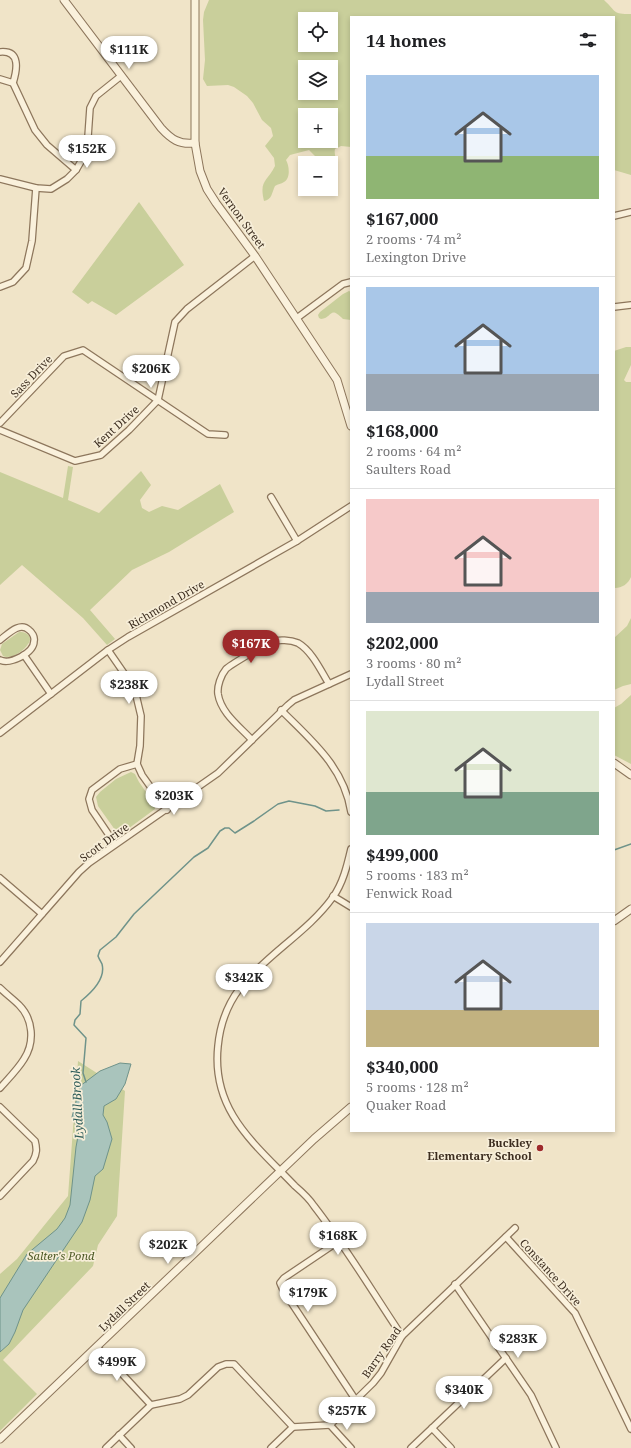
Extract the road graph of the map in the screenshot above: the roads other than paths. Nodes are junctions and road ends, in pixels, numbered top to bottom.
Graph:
1 (64, 0) edge
2 (195, 0) edge
3 (0, 52) edge
4 (121, 76) junction
5 (0, 79) edge
6 (13, 83) junction
7 (195, 143) junction
8 (76, 170) junction
9 (0, 179) edge
10 (36, 188) junction
11 (631, 212) edge
12 (615, 216) edge
13 (255, 256) junction
14 (350, 282) edge
15 (0, 287) edge
16 (631, 305) edge
17 (615, 307) edge
18 (297, 318) junction
19 (158, 400) junction
20 (0, 423) edge
21 (350, 423) edge
22 (0, 430) edge
23 (225, 435) dead end
24 (271, 497) dead end
25 (350, 507) edge
26 (297, 540) junction
27 (0, 640) edge
28 (108, 650) junction
29 (24, 655) junction
30 (0, 660) edge
31 (350, 674) edge
32 (329, 684) junction
33 (52, 694) junction
34 (282, 710) junction
35 (0, 733) edge
36 (252, 740) junction
37 (137, 764) junction
38 (615, 765) edge
39 (631, 775) edge
40 (350, 803) edge
41 (167, 810) junction
42 (115, 844) junction
43 (350, 852) edge
44 (0, 878) edge
45 (333, 896) junction
46 (350, 906) edge
47 (631, 909) edge
48 (42, 914) junction
49 (615, 919) edge
50 (0, 962) edge
51 (0, 988) edge
52 (0, 1088) edge
53 (0, 1107) edge
54 (350, 1108) edge
55 (281, 1170) junction
56 (0, 1196) edge
57 (515, 1228) dead end
58 (506, 1237) junction
59 (339, 1241) junction
60 (456, 1284) junction
61 (402, 1336) junction
62 (97, 1347) junction
63 (506, 1358) junction
64 (355, 1399) junction
65 (151, 1405) junction
66 (330, 1425) junction
67 (293, 1427) junction
68 (432, 1428) junction
69 (631, 1429) edge
70 (119, 1435) junction
71 (0, 1439) edge
72 (106, 1448) edge
73 (131, 1448) edge
74 (271, 1448) edge
75 (351, 1448) edge
76 (411, 1448) edge
77 (451, 1448) edge
78 (556, 1448) edge

1 - 4 street
2 - 7 street, Vernon Street
3 - 6 street
4 - 7 street
4 - 8 street
5 - 6 street
6 - 8 street
7 - 13 street, Vernon Street
8 - 10 street
9 - 10 street
10 - 15 street
11 - 12 street
13 - 18 street, Vernon Street
13 - 19 street
14 - 18 street
16 - 17 street
18 - 21 street, Vernon Street
19 - 20 street, Sass Drive
19 - 22 street, Kent Drive
19 - 23 street, Sass Drive
24 - 26 street
25 - 26 street, Richmond Drive
26 - 28 street, Richmond Drive
27 - 29 street
28 - 33 street, Richmond Drive
28 - 37 street
29 - 30 street
29 - 33 street
31 - 32 street, Scott Drive
32 - 34 street, Scott Drive
32 - 36 street
33 - 35 street, Richmond Drive
34 - 36 street, Scott Drive
34 - 40 street
36 - 41 street, Scott Drive
37 - 41 street
37 - 42 street
38 - 39 street
41 - 42 street, Scott Drive
42 - 48 street, Scott Drive
43 - 45 street
44 - 48 street
45 - 46 street
45 - 55 street
47 - 49 street
48 - 50 street, Scott Drive
51 - 52 street
53 - 56 street
54 - 55 street, Lydall Street
55 - 59 street
55 - 62 street, Lydall Street
57 - 58 street, Barry Road
58 - 60 street, Barry Road
58 - 69 street, Constance Drive
59 - 61 street
59 - 64 street
60 - 61 street, Barry Road
60 - 63 street
61 - 64 street, Barry Road
62 - 65 street
62 - 71 street, Lydall Street
63 - 68 street
63 - 78 street
64 - 66 street, Barry Road
65 - 67 street
65 - 70 street
66 - 67 street
66 - 75 street
67 - 74 street
68 - 76 street
68 - 77 street
70 - 72 street
70 - 73 street

